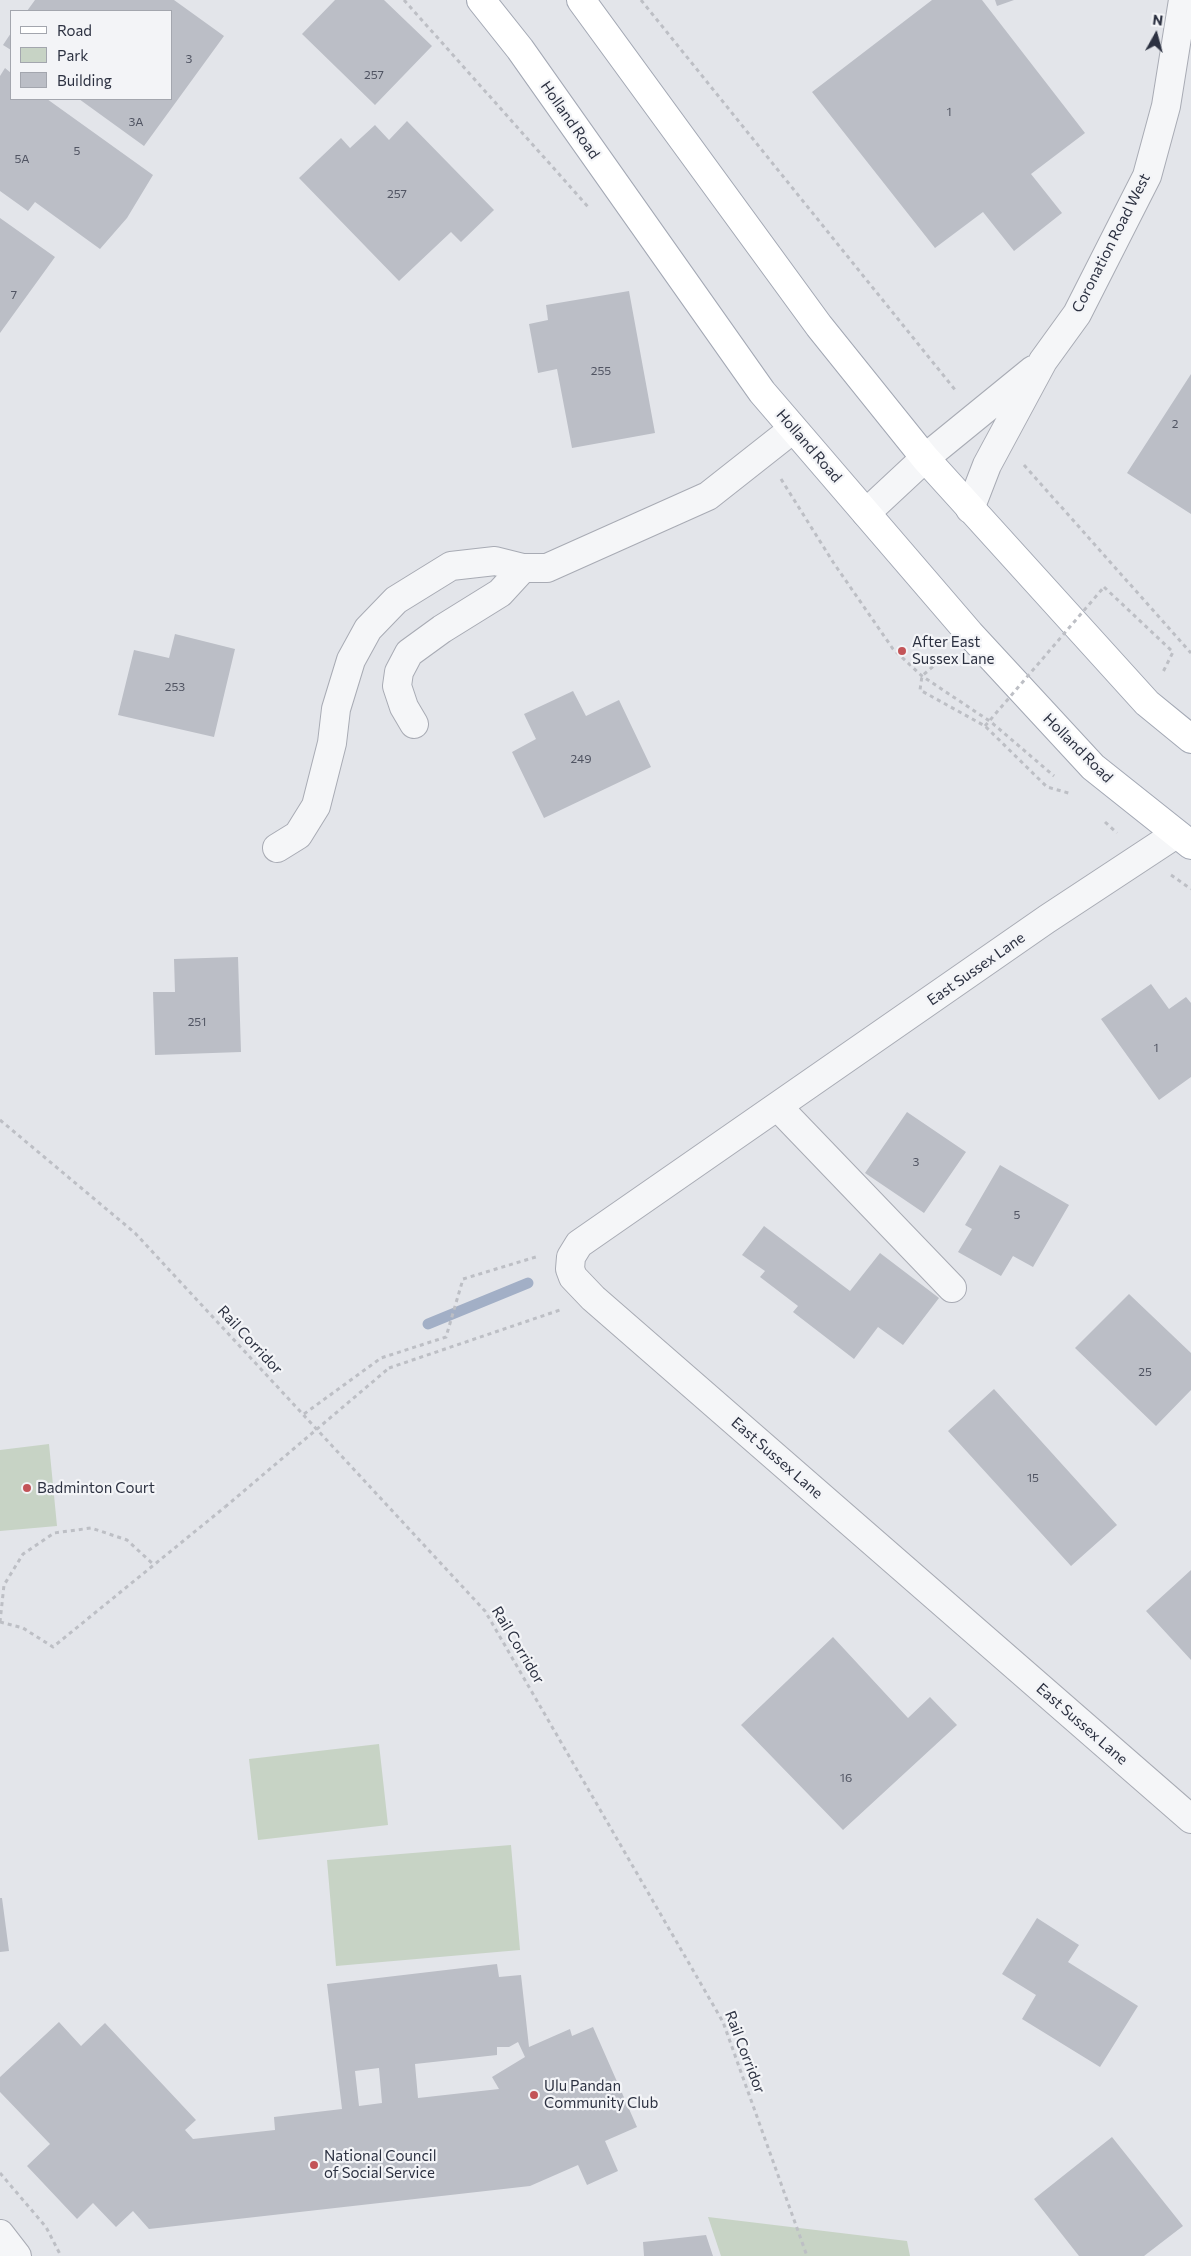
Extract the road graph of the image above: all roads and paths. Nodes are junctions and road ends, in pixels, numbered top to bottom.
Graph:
1 (481, 0) edge
2 (582, 0) edge
3 (641, 0) edge
4 (1183, 0) edge
5 (1043, 361) junction
6 (976, 416) junction
7 (793, 429) junction
8 (1001, 439) junction
9 (924, 458) junction
10 (970, 509) junction
11 (866, 513) junction
12 (523, 568) junction
13 (1173, 652) dead end
14 (1191, 653) edge
15 (922, 676) dead end
16 (414, 724) dead end
17 (985, 726) junction
18 (1191, 739) edge
19 (1075, 795) dead end
20 (1183, 840) edge
21 (277, 848) dead end
22 (778, 1107) junction
23 (0, 1120) edge
24 (579, 1244) junction
25 (952, 1288) dead end
26 (594, 1298) junction
27 (304, 1414) junction
28 (154, 1565) junction
29 (0, 1622) edge
30 (1191, 1819) edge
31 (0, 2173) edge
32 (0, 2234) edge
33 (17, 2256) edge
34 (61, 2256) edge
35 (807, 2256) edge

1 - 7 main road, Holland Road
2 - 9 main road
3 - 6 path
4 - 5 street, Coronation Road West
5 - 6 street, Coronation Road West
5 - 8 street, Coronation Road West
6 - 9 street, Coronation Road West
7 - 11 main road, Holland Road
7 - 12 street
8 - 10 street, Coronation Road West
8 - 14 path
9 - 10 main road
9 - 11 street, Coronation Road West
10 - 18 main road
11 - 20 main road, Holland Road
12 - 16 street
12 - 21 street
13 - 17 path, bridge
15 - 17 path
17 - 19 path
20 - 22 street, East Sussex Lane
22 - 24 street, East Sussex Lane
22 - 25 street
23 - 27 path, Rail Corridor
24 - 26 street, East Sussex Lane
24 - 27 path
26 - 28 path, bridge
26 - 30 street, East Sussex Lane
27 - 35 path, Rail Corridor
28 - 29 path
28 - 29 path
31 - 34 path
32 - 33 street

